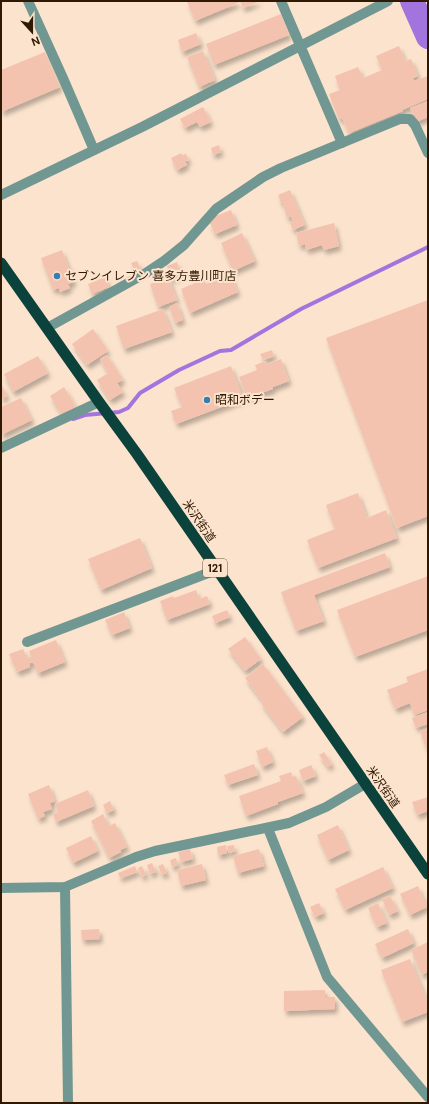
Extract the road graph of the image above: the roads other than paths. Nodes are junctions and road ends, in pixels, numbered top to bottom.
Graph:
1 (28, 1) edge
2 (281, 1) edge
3 (388, 1) edge
4 (300, 45) junction
5 (342, 143) junction
6 (94, 150) junction
7 (428, 153) edge
8 (1, 195) edge
9 (1, 263) edge
10 (47, 328) junction
11 (99, 402) junction
12 (1, 448) edge
13 (216, 570) junction
14 (27, 642) dead end
15 (365, 784) junction
16 (269, 831) dead end
17 (428, 874) edge
18 (65, 887) junction
19 (1, 888) edge
20 (428, 1097) edge
21 (68, 1103) edge

1 - 6 street
2 - 4 street
3 - 4 street
4 - 5 street
4 - 6 street
5 - 7 street
5 - 10 street
6 - 8 street
9 - 10 highway, 米沢街道 / 121
10 - 11 highway, 米沢街道 / 121
11 - 12 street
11 - 13 highway, 米沢街道 / 121
13 - 14 street
13 - 15 highway, 米沢街道 / 121
15 - 17 highway, 米沢街道 / 121
15 - 18 street
16 - 20 street
18 - 19 street
18 - 21 street

